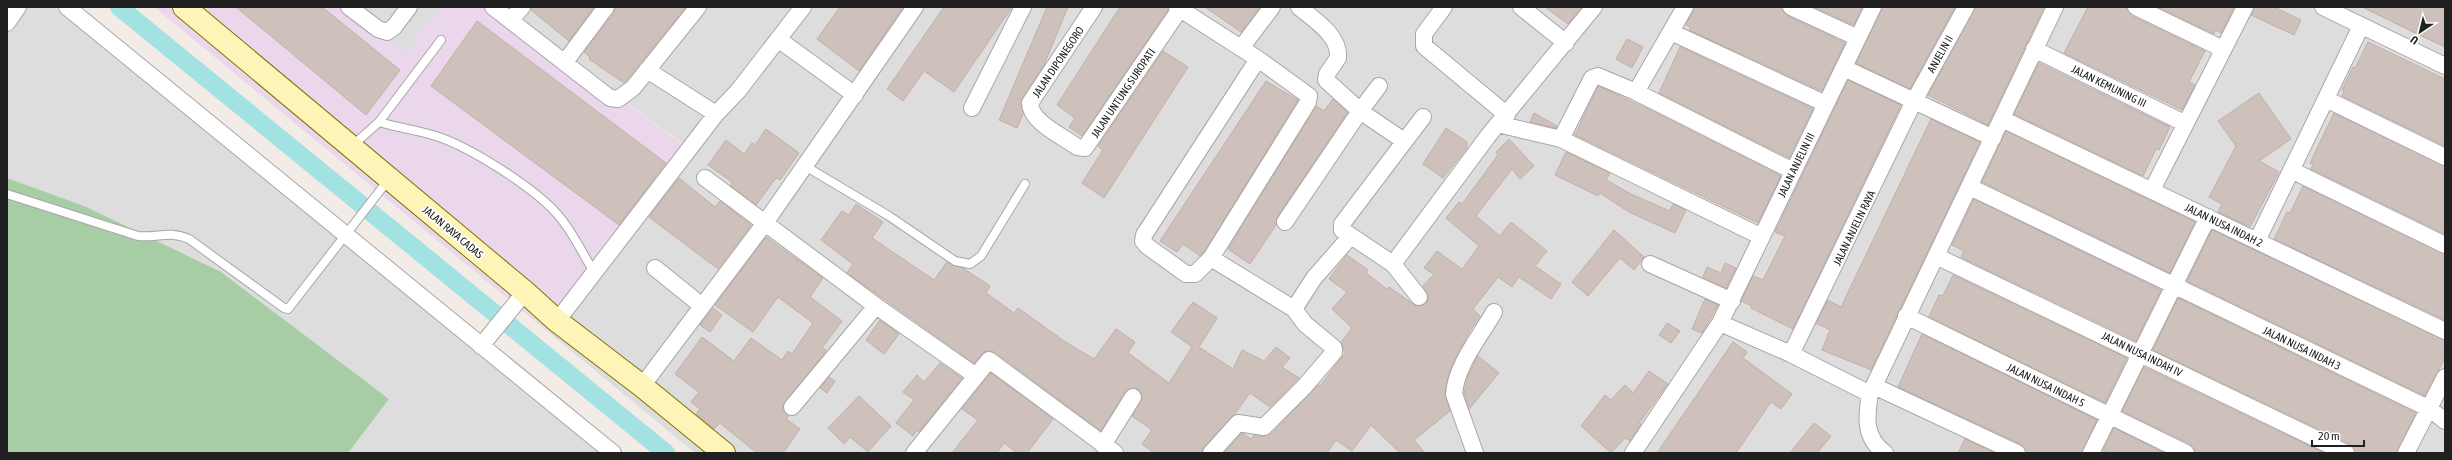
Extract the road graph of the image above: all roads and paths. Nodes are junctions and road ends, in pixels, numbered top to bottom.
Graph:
1 (18, 7) edge
2 (67, 7) edge
3 (184, 7) edge
4 (348, 7) edge
5 (409, 7) edge
6 (493, 7) edge
7 (522, 7) edge
8 (606, 7) edge
9 (698, 7) edge
10 (803, 7) edge
11 (915, 7) edge
12 (1023, 7) edge
13 (1094, 7) edge
14 (1272, 7) edge
15 (1299, 7) edge
16 (1444, 7) edge
17 (1521, 7) edge
18 (1594, 7) edge
19 (1685, 7) edge
20 (1792, 7) edge
21 (1873, 7) edge
22 (1966, 7) edge
23 (2055, 7) edge
24 (2136, 7) edge
25 (2245, 7) edge
26 (2323, 7) edge
27 (1178, 8) edge
28 (511, 20) junction
29 (7, 23) edge
30 (2361, 26) junction
31 (1672, 32) junction
32 (1858, 38) junction
33 (778, 39) junction
34 (441, 40) dead end
35 (1566, 43) junction
36 (1241, 48) junction
37 (2034, 49) junction
38 (2223, 49) junction
39 (1258, 59) junction
40 (565, 62) junction
41 (2445, 66) edge
42 (1844, 68) junction
43 (647, 70) junction
44 (1379, 86) dead end
45 (1636, 92) junction
46 (855, 95) junction
47 (2326, 99) junction
48 (1914, 101) junction
49 (1826, 104) junction
50 (972, 108) dead end
51 (1360, 111) junction
52 (716, 114) junction
53 (1423, 117) dead end
54 (1036, 118) joint
55 (2002, 119) junction
56 (1502, 120) junction
57 (379, 122) junction
58 (2184, 123) junction
59 (1993, 138) junction
60 (1561, 139) junction
61 (1404, 141) junction
62 (351, 147) junction
63 (2445, 157) edge
64 (805, 166) junction
65 (2291, 170) junction
66 (1793, 171) junction
67 (705, 178) dead end
68 (386, 183) junction
69 (1025, 184) dead end
70 (1970, 187) junction
71 (2152, 190) junction
72 (7, 194) edge
73 (2208, 217) junction
74 (1284, 222) dead end
75 (765, 223) junction
76 (349, 231) junction
77 (1762, 237) junction
78 (1350, 238) junction
79 (2257, 241) junction
80 (2445, 245) edge
81 (1936, 256) junction
82 (1211, 258) junction
83 (1392, 264) junction
84 (1650, 264) dead end
85 (655, 268) dead end
86 (594, 272) junction
87 (2175, 287) junction
88 (521, 297) junction
89 (1419, 297) dead end
90 (1732, 301) junction
91 (702, 306) junction
92 (876, 306) junction
93 (1294, 309) junction
94 (1494, 312) dead end
95 (1906, 316) junction
96 (557, 322) junction
97 (1720, 323) junction
98 (2445, 331) edge
99 (483, 344) junction
100 (1791, 354) junction
101 (2142, 354) junction
102 (976, 376) junction
103 (2445, 377) edge
104 (642, 386) junction
105 (1872, 390) junction
106 (1133, 397) dead end
107 (792, 407) dead end
108 (2430, 409) junction
109 (2109, 416) junction
110 (2445, 421) edge
111 (1109, 449) edge
112 (613, 453) edge
113 (724, 453) edge
114 (914, 453) edge
115 (1211, 453) edge
116 (1474, 453) edge
117 (1633, 453) edge
118 (1885, 453) edge
119 (2017, 453) edge
120 (2091, 453) edge
121 (2186, 453) edge
122 (2346, 453) edge
123 (2406, 453) edge

1 - 29 street
2 - 76 street
3 - 62 street, JALAN RAYA CADAS
4 - 5 street
6 - 28 street
7 - 28 street
8 - 40 street
9 - 43 street
10 - 33 street
11 - 46 street
12 - 50 street
13 - 54 street, JALAN DIPONEGORO
14 - 36 street
15 - 51 street
16 - 56 street
17 - 35 street
18 - 35 street
19 - 31 street
20 - 32 street
21 - 32 street, JALAN ANJELIN III
22 - 48 street, ANJELIN II
23 - 37 street
24 - 38 street
25 - 38 street
26 - 30 street
27 - 36 street
27 - 54 street, JALAN UNTUNG SUROPATI
28 - 40 street
30 - 41 street
30 - 47 street
31 - 45 street
31 - 49 street
32 - 42 street, JALAN ANJELIN III
33 - 46 street
33 - 52 street
34 - 57 lane
35 - 56 street
36 - 39 street
37 - 55 street
37 - 58 street, JALAN KEMUNING III
38 - 58 street
39 - 82 street
39 - 82 street
40 - 43 street
42 - 48 street
42 - 49 street, JALAN ANJELIN III
43 - 52 street
44 - 51 street
45 - 60 street
45 - 66 street
46 - 64 street
47 - 63 street
47 - 65 street
48 - 59 street
48 - 100 street, JALAN ANJELIN RAYA
49 - 66 street, JALAN ANJELIN III
51 - 61 street
51 - 74 street
52 - 86 street
53 - 61 street
55 - 59 street
55 - 71 street, JALAN NUSA INDAH 2
56 - 60 street
56 - 83 street
57 - 62 lane
57 - 86 lane
58 - 71 street
59 - 70 street
60 - 77 street
61 - 78 street
62 - 68 street, JALAN RAYA CADAS
64 - 69 lane
64 - 75 street
65 - 79 street
65 - 80 street
66 - 77 street, JALAN ANJELIN III
67 - 75 street
68 - 76 lane
68 - 88 street, JALAN RAYA CADAS
70 - 81 street
70 - 87 street, JALAN NUSA INDAH 3
71 - 73 street, JALAN NUSA INDAH 2
72 - 76 lane
73 - 79 street, JALAN NUSA INDAH 2
73 - 87 street
75 - 91 street
75 - 92 street
76 - 99 street
77 - 90 street, JALAN ANJELIN III
78 - 83 street
78 - 93 street
79 - 98 street, JALAN NUSA INDAH 2
81 - 95 street
81 - 101 street, JALAN NUSA INDAH IV
82 - 93 street
83 - 89 street
84 - 90 street
85 - 91 street
86 - 96 street
87 - 101 street
87 - 108 street, JALAN NUSA INDAH 3
88 - 96 street, JALAN RAYA CADAS
88 - 99 street
90 - 97 street, JALAN ANJELIN III
91 - 104 street
92 - 102 street
92 - 107 street
93 - 115 street
94 - 116 street
95 - 105 street
95 - 109 street, JALAN NUSA INDAH 5
96 - 104 street, JALAN RAYA CADAS
97 - 100 street
97 - 117 street, JALAN ANJELIN III
99 - 112 street
100 - 105 street
101 - 109 street
101 - 122 street, JALAN NUSA INDAH IV
102 - 111 street
102 - 114 street
103 - 108 street
104 - 113 street, JALAN RAYA CADAS
105 - 118 street
105 - 119 street
106 - 111 street
108 - 110 street, JALAN NUSA INDAH 3
108 - 123 street
109 - 120 street
109 - 121 street, JALAN NUSA INDAH 5

